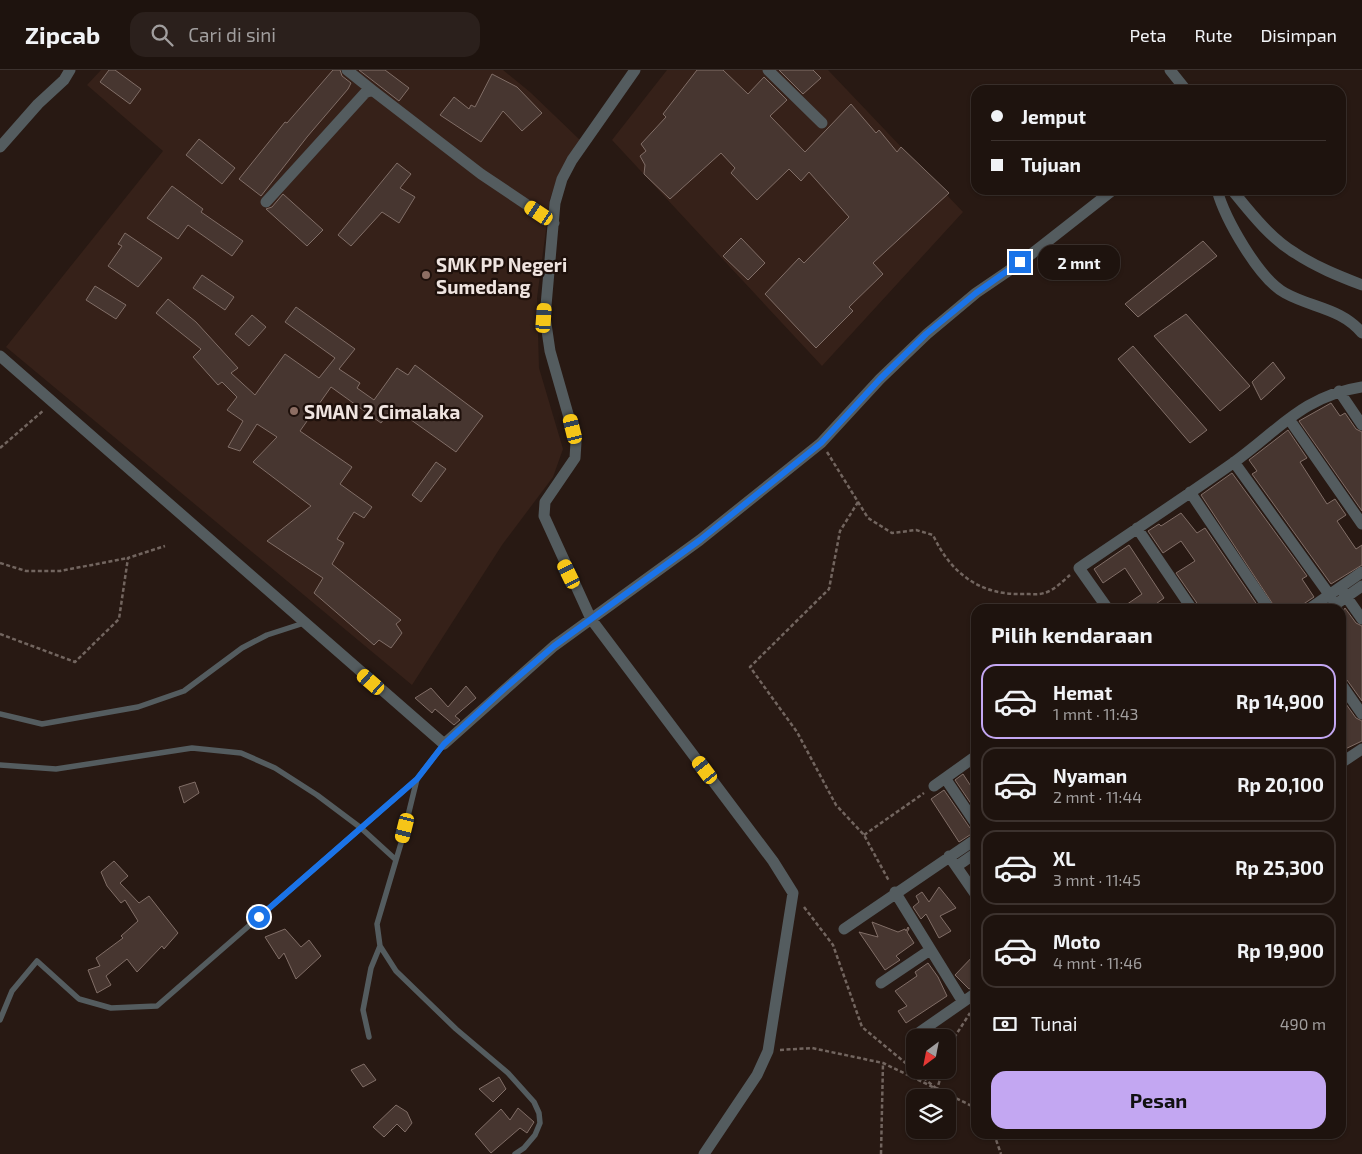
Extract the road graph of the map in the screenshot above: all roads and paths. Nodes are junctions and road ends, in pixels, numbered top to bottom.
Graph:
1 (70, 70) edge
2 (347, 70) edge
3 (635, 70) edge
4 (768, 70) edge
5 (1170, 70) edge
6 (1182, 85) edge
7 (372, 90) junction
8 (822, 123) dead end
9 (0, 147) edge
10 (1107, 195) edge
11 (1219, 195) edge
12 (1236, 195) edge
13 (266, 202) dead end
14 (554, 223) junction
15 (1362, 285) edge
16 (1362, 333) edge
17 (0, 356) edge
18 (1362, 387) edge
19 (1339, 391) junction
20 (53, 402) junction
21 (1289, 419) junction
22 (1362, 425) edge
23 (821, 443) junction
24 (0, 448) edge
25 (1234, 462) junction
26 (1190, 492) junction
27 (858, 502) junction
28 (1362, 524) edge
29 (1137, 528) junction
30 (165, 546) dead end
31 (128, 558) junction
32 (0, 564) edge
33 (1079, 568) junction
34 (1362, 572) edge
35 (1362, 586) edge
36 (1343, 592) junction
37 (1331, 602) edge
38 (1104, 604) edge
39 (1189, 604) edge
40 (1266, 604) edge
41 (591, 619) junction
42 (1362, 620) edge
43 (304, 623) junction
44 (0, 634) edge
45 (1346, 691) edge
46 (0, 714) edge
47 (1362, 714) edge
48 (444, 744) junction
49 (1362, 749) edge
50 (971, 760) edge
51 (1346, 760) edge
52 (0, 765) edge
53 (945, 778) junction
54 (417, 779) junction
55 (934, 786) joint
56 (971, 817) edge
57 (361, 828) junction
58 (864, 835) junction
59 (971, 842) edge
60 (950, 856) junction
61 (971, 856) edge
62 (395, 859) junction
63 (956, 866) junction
64 (971, 888) edge
65 (895, 892) junction
66 (793, 893) junction
67 (844, 929) dead end
68 (380, 946) junction
69 (930, 950) junction
70 (881, 983) dead end
71 (971, 996) edge
72 (963, 1002) junction
73 (971, 1011) dead end
74 (0, 1020) edge
75 (924, 1029) edge
76 (956, 1035) edge
77 (368, 1037) dead end
78 (768, 1051) junction
79 (883, 1063) junction
80 (940, 1079) edge
81 (937, 1089) junction
82 (956, 1098) edge
83 (971, 1106) edge
84 (996, 1139) edge
85 (515, 1154) edge
86 (704, 1154) edge
87 (881, 1154) edge
88 (1001, 1154) edge

1 - 9 street
2 - 7 street
3 - 14 street
4 - 8 street
5 - 6 street
7 - 13 street
7 - 14 street
10 - 23 street
11 - 16 street
12 - 15 street
14 - 41 street
17 - 20 street
18 - 19 street
19 - 21 street
19 - 22 street
20 - 24 path
20 - 43 street
21 - 25 street
21 - 28 street
23 - 27 path
23 - 41 street
25 - 26 street
25 - 37 street
26 - 29 street
26 - 40 street
27 - 33 path
27 - 58 path
29 - 33 street
29 - 39 street
30 - 31 path
31 - 32 path
31 - 44 path
33 - 38 street
34 - 36 street
35 - 36 street
36 - 37 street
36 - 42 street
41 - 48 street
41 - 66 street
43 - 46 lane
43 - 48 street
45 - 47 street
48 - 54 lane
49 - 51 street
50 - 53 street
52 - 57 lane
53 - 55 street
53 - 56 street
54 - 57 lane
54 - 62 lane
55 - 58 path
57 - 62 lane
57 - 74 lane
58 - 65 path
59 - 60 street
60 - 63 street
60 - 65 street
61 - 63 street
62 - 68 lane
63 - 64 street
65 - 67 street
65 - 69 street
66 - 78 street
66 - 81 path
68 - 77 lane
68 - 85 lane
69 - 70 street
69 - 72 street
71 - 72 street
72 - 75 street
73 - 76 path
78 - 79 path
78 - 86 street
79 - 81 path
79 - 87 path
80 - 81 path
82 - 83 path
84 - 88 path

